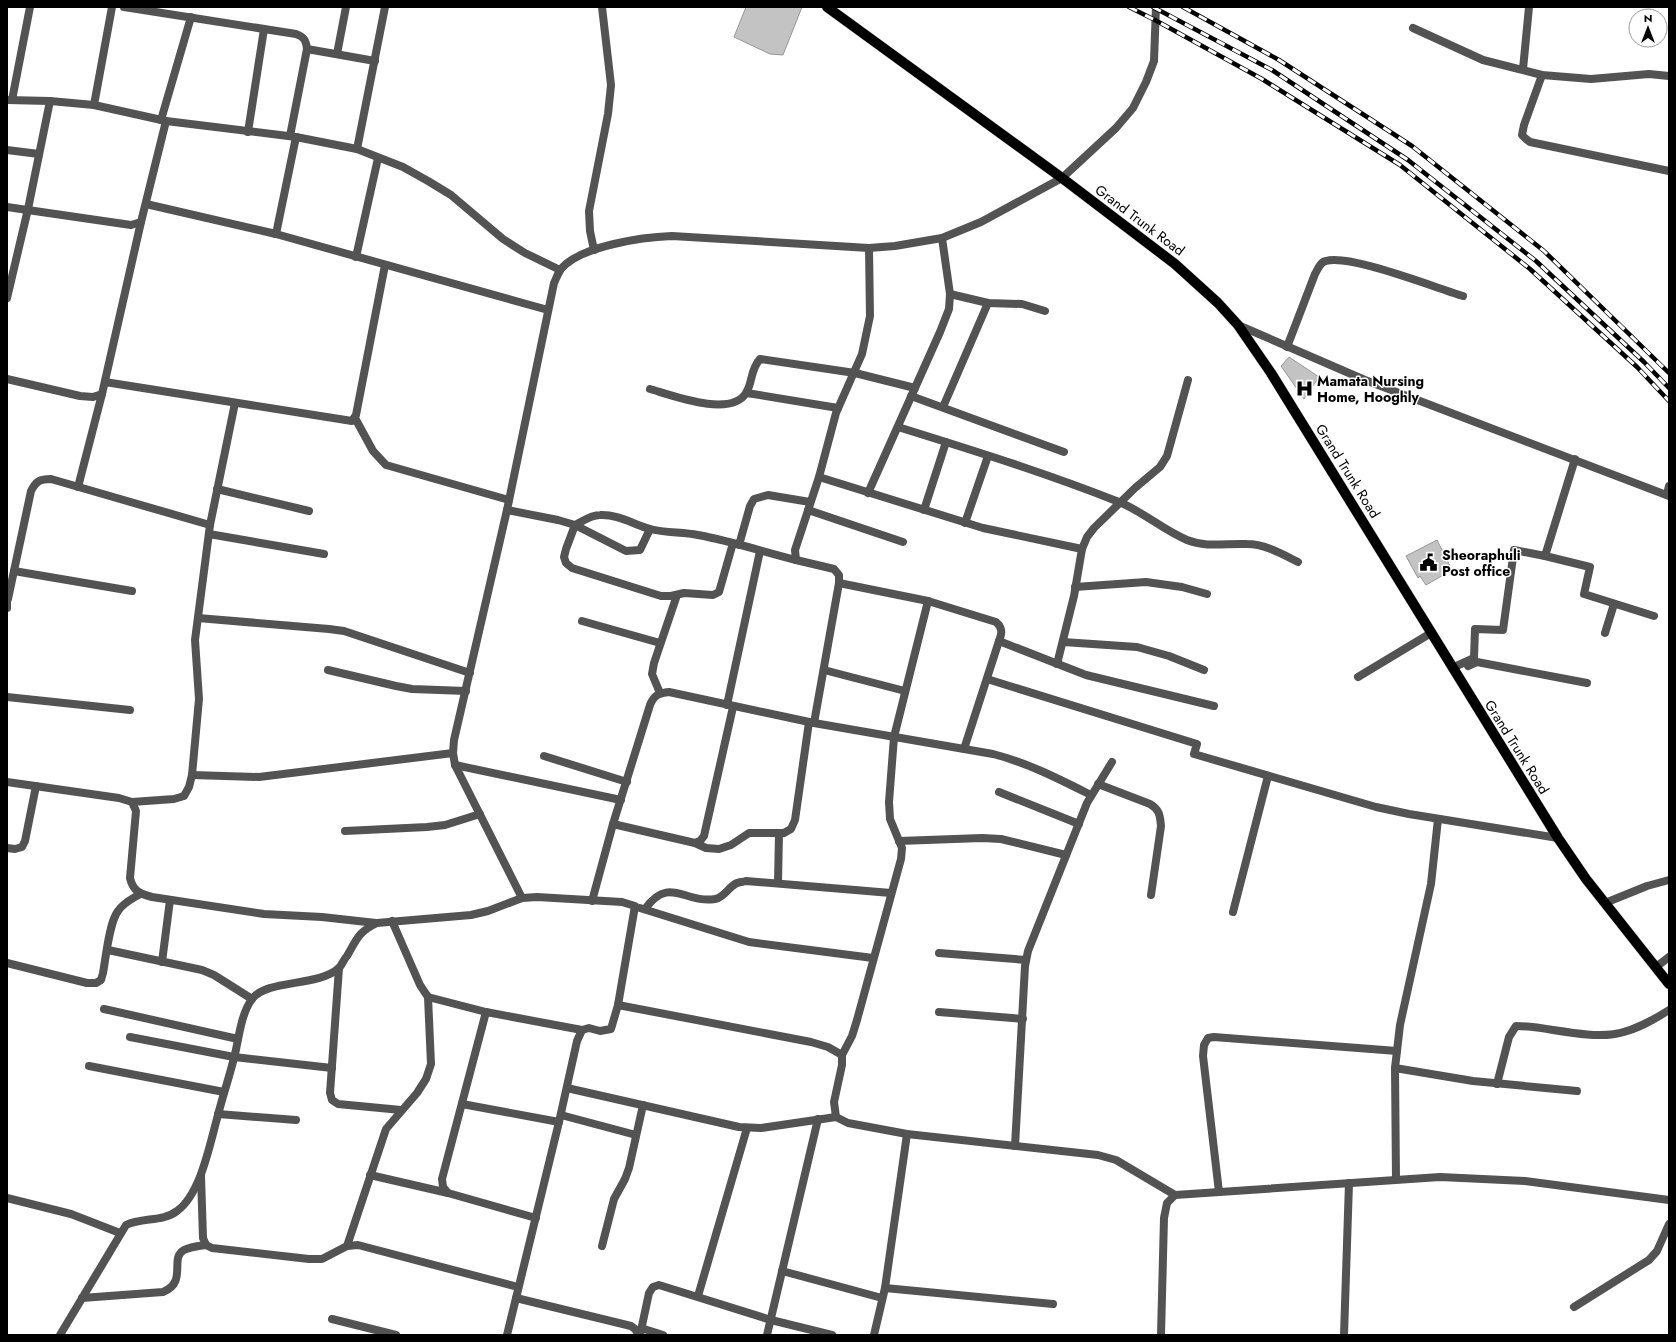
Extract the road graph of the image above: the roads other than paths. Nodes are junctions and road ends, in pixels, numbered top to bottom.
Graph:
1 (30, 7) edge
2 (112, 7) edge
3 (124, 7) edge
4 (346, 7) edge
5 (385, 7) edge
6 (602, 7) edge
7 (826, 7) edge
8 (1156, 7) edge
9 (1530, 7) edge
10 (191, 17) junction
11 (1413, 28) dead end
12 (264, 29) junction
13 (307, 49) junction
14 (337, 54) junction
15 (375, 61) junction
16 (1523, 70) junction
17 (1542, 75) junction
18 (1669, 76) edge
19 (9, 100) edge
20 (50, 101) junction
21 (94, 105) junction
22 (164, 120) junction
23 (248, 132) junction
24 (293, 136) junction
25 (357, 149) junction
26 (7, 150) edge
27 (39, 154) junction
28 (378, 158) junction
29 (1669, 171) edge
30 (1062, 178) junction
31 (146, 204) junction
32 (7, 207) edge
33 (28, 210) junction
34 (141, 222) junction
35 (276, 234) junction
36 (942, 238) junction
37 (869, 248) junction
38 (594, 250) junction
39 (356, 257) junction
40 (385, 265) junction
41 (560, 270) junction
42 (950, 294) junction
43 (1463, 296) dead end
44 (7, 298) edge
45 (988, 303) junction
46 (548, 310) junction
47 (1045, 311) dead end
48 (1238, 325) junction
49 (1287, 347) junction
50 (855, 373) junction
51 (7, 379) edge
52 (1188, 380) dead end
53 (105, 382) junction
54 (915, 388) junction
55 (650, 389) dead end
56 (746, 393) junction
57 (102, 394) junction
58 (911, 396) junction
59 (235, 403) junction
60 (943, 407) junction
61 (838, 408) junction
62 (355, 418) junction
63 (898, 427) junction
64 (946, 442) junction
65 (1064, 452) dead end
66 (988, 456) junction
67 (1575, 459) junction
68 (818, 477) junction
69 (78, 487) junction
70 (217, 489) junction
71 (1668, 492) edge
72 (868, 493) junction
73 (508, 500) junction
74 (1120, 502) junction
75 (809, 506) junction
76 (507, 510) junction
77 (924, 510) junction
78 (309, 511) dead end
79 (965, 523) junction
80 (210, 524) junction
81 (575, 525) junction
82 (650, 529) junction
83 (209, 534) junction
84 (903, 542) dead end
85 (736, 544) junction
86 (1082, 549) junction
87 (760, 551) junction
88 (324, 554) dead end
89 (1544, 556) junction
90 (796, 560) junction
91 (1298, 562) dead end
92 (14, 571) junction
93 (839, 583) junction
94 (1075, 587) junction
95 (132, 591) dead end
96 (1207, 594) dead end
97 (677, 595) junction
98 (7, 598) edge
99 (928, 601) junction
100 (1614, 604) junction
101 (7, 608) edge
102 (1654, 616) dead end
103 (198, 618) junction
104 (582, 621) dead end
105 (1431, 633) junction
106 (1605, 633) dead end
107 (1000, 641) junction
108 (1063, 642) junction
109 (660, 643) junction
110 (1057, 664) junction
111 (328, 670) dead end
112 (824, 670) junction
113 (1204, 670) dead end
114 (1453, 670) junction
115 (470, 673) junction
116 (1358, 677) dead end
117 (987, 679) junction
118 (1586, 683) dead end
119 (466, 691) junction
120 (905, 691) junction
121 (660, 693) junction
122 (7, 697) edge
123 (730, 706) junction
124 (1214, 706) dead end
125 (130, 710) dead end
126 (811, 722) junction
127 (894, 737) junction
128 (964, 749) junction
129 (453, 753) junction
130 (544, 756) dead end
131 (1112, 762) dead end
132 (455, 765) junction
133 (192, 775) junction
134 (1268, 776) junction
135 (7, 782) edge
136 (627, 782) junction
137 (1098, 784) junction
138 (36, 786) junction
139 (1000, 792) dead end
140 (1091, 795) junction
141 (621, 800) junction
142 (132, 802) junction
143 (480, 814) junction
144 (1438, 819) junction
145 (614, 824) junction
146 (1079, 824) junction
147 (345, 831) dead end
148 (779, 833) junction
149 (1558, 838) junction
150 (899, 841) junction
151 (695, 843) junction
152 (7, 848) edge
153 (1066, 855) junction
154 (1669, 880) edge
155 (778, 883) junction
156 (891, 893) junction
157 (140, 894) junction
158 (1151, 895) dead end
159 (522, 898) junction
160 (170, 900) junction
161 (592, 901) junction
162 (1605, 903) junction
163 (635, 906) junction
164 (645, 909) junction
165 (1233, 912) dead end
166 (392, 922) junction
167 (377, 924) junction
168 (108, 950) junction
169 (939, 953) dead end
170 (1669, 957) edge
171 (873, 958) junction
172 (1026, 960) junction
173 (162, 962) junction
174 (7, 963) edge
175 (1656, 967) junction
176 (339, 968) junction
177 (1669, 983) edge
178 (428, 997) junction
179 (252, 999) junction
180 (618, 1005) junction
181 (104, 1009) dead end
182 (1669, 1010) edge
183 (486, 1012) junction
184 (939, 1012) dead end
185 (1023, 1019) junction
186 (582, 1030) junction
187 (130, 1037) dead end
188 (238, 1039) junction
189 (1397, 1052) junction
190 (842, 1055) junction
191 (234, 1057) junction
192 (89, 1066) dead end
193 (332, 1068) junction
194 (1395, 1068) junction
195 (1497, 1084) junction
196 (567, 1088) junction
197 (1577, 1091) dead end
198 (224, 1092) junction
199 (462, 1104) junction
200 (643, 1105) junction
201 (401, 1110) junction
202 (218, 1114) junction
203 (836, 1117) junction
204 (560, 1118) junction
205 (818, 1119) junction
206 (296, 1120) dead end
207 (747, 1128) junction
208 (907, 1134) junction
209 (636, 1135) junction
210 (1016, 1146) junction
211 (201, 1175) junction
212 (370, 1175) junction
213 (1396, 1179) junction
214 (1349, 1183) junction
215 (1219, 1192) junction
216 (448, 1194) junction
217 (1176, 1195) junction
218 (7, 1198) edge
219 (1669, 1200) edge
220 (536, 1218) junction
221 (1669, 1224) edge
222 (120, 1232) junction
223 (206, 1245) junction
224 (347, 1246) junction
225 (602, 1246) dead end
226 (782, 1271) junction
227 (518, 1287) junction
228 (885, 1288) junction
229 (698, 1296) junction
230 (82, 1298) junction
231 (516, 1298) junction
232 (882, 1298) junction
233 (1053, 1304) dead end
234 (1574, 1307) dead end
235 (332, 1319) dead end
236 (771, 1320) junction
237 (640, 1333) edge
238 (60, 1335) edge
239 (396, 1335) edge
240 (507, 1335) edge
241 (663, 1335) edge
242 (767, 1335) edge
243 (832, 1335) edge
244 (874, 1335) edge
245 (1161, 1335) edge
246 (1344, 1335) edge

1 - 19 street
2 - 21 street
3 - 10 street
4 - 14 street
5 - 15 street
6 - 38 street
7 - 30 main road, Grand Trunk Road
8 - 30 street
9 - 16 street
10 - 12 street
10 - 22 street
11 - 16 street
12 - 13 street
12 - 23 street
13 - 14 street
13 - 24 street
14 - 15 street
15 - 25 street
16 - 17 street
17 - 18 street
17 - 29 street
19 - 20 street
20 - 21 street
20 - 27 street
21 - 22 street
22 - 23 street
22 - 31 street
23 - 24 street
24 - 25 street
24 - 35 street
25 - 28 street
26 - 27 street
27 - 33 street
28 - 39 street
28 - 41 street
30 - 36 street
30 - 48 main road, Grand Trunk Road
31 - 34 street
31 - 35 street
32 - 33 street
33 - 34 street
33 - 44 street
34 - 53 street
35 - 39 street
36 - 37 street
36 - 42 street
37 - 38 street
37 - 50 street
38 - 41 street
39 - 40 street
40 - 46 street
40 - 62 street
41 - 46 street
42 - 45 street
42 - 54 street
43 - 49 street
45 - 47 street
45 - 60 street
46 - 73 street
48 - 49 street
48 - 105 main road, Grand Trunk Road
49 - 67 street
50 - 54 street
50 - 56 street
50 - 61 street
51 - 57 street
52 - 74 street
53 - 57 street
53 - 59 street
54 - 58 street
55 - 56 street
56 - 61 street
57 - 69 street
58 - 60 street
58 - 63 street
59 - 62 street
59 - 70 street
60 - 65 street
61 - 68 street
62 - 73 street
63 - 64 street
63 - 72 street
64 - 66 street
64 - 77 street
66 - 74 street
66 - 79 street
67 - 71 street
67 - 89 street
68 - 72 street
68 - 75 street
69 - 80 street
69 - 92 street
70 - 78 street
70 - 80 street
72 - 77 street
73 - 76 street
74 - 86 street
74 - 91 street
75 - 84 street
75 - 85 street
75 - 90 street
76 - 81 street
76 - 115 street
77 - 79 street
79 - 86 street
80 - 83 street
81 - 82 street
81 - 82 street
81 - 97 street
82 - 85 street
83 - 88 street
83 - 103 street
85 - 87 street
85 - 97 street
86 - 94 street
87 - 90 street
87 - 123 street
89 - 100 street
89 - 114 street
90 - 93 street
92 - 95 street
92 - 98 street
93 - 99 street
93 - 112 street
94 - 96 street
94 - 108 street
97 - 109 street
98 - 101 street
99 - 107 street
99 - 120 street
100 - 102 street
100 - 106 street
103 - 115 street
103 - 133 street
104 - 109 street
105 - 114 main road, Grand Trunk Road
105 - 116 street
107 - 110 street
107 - 117 street
108 - 110 street
108 - 113 street
109 - 121 street
110 - 124 street
111 - 119 street
112 - 120 street
112 - 126 street
114 - 118 street
114 - 149 main road, Grand Trunk Road
115 - 119 street
117 - 128 street
117 - 134 street
119 - 129 street
120 - 127 street
121 - 123 street
121 - 136 street
122 - 125 street
123 - 126 street
123 - 151 street
126 - 127 street
126 - 148 street
127 - 128 street
127 - 150 street
128 - 140 street
129 - 132 street
129 - 133 street
130 - 136 street
131 - 137 street
132 - 141 street
132 - 143 street
133 - 142 street
134 - 144 street
134 - 165 street
135 - 138 street
136 - 141 street
137 - 140 street
137 - 158 street
138 - 142 street
138 - 152 street
139 - 146 street
140 - 146 street
141 - 145 street
142 - 157 street
143 - 147 street
143 - 159 street
144 - 149 street
144 - 189 street
145 - 151 street
145 - 161 street
146 - 153 street
148 - 151 street
148 - 155 street
149 - 162 main road, Grand Trunk Road
150 - 153 street
150 - 156 street
153 - 172 street
154 - 162 street
155 - 156 street
155 - 164 street
156 - 171 street
157 - 160 street
157 - 168 street
159 - 161 street
159 - 166 street
160 - 167 street
160 - 173 street
161 - 163 street
162 - 175 main road, Grand Trunk Road
163 - 164 street
163 - 180 street
164 - 171 street
166 - 167 street
166 - 178 street
167 - 176 street
168 - 173 street
168 - 174 street
169 - 172 street
170 - 175 street
171 - 190 street
172 - 185 street
173 - 179 street
175 - 177 main road, Grand Trunk Road
176 - 179 street
176 - 193 street
178 - 183 street
178 - 201 street
179 - 188 street
180 - 186 street
180 - 190 street
181 - 188 street
182 - 195 street
183 - 186 street
183 - 199 street
184 - 185 street
185 - 210 street
186 - 196 street
187 - 191 street
188 - 191 street
189 - 194 street
189 - 215 street
190 - 203 street
191 - 193 street
191 - 198 street
192 - 198 street
193 - 201 street
194 - 195 street
194 - 213 street
195 - 197 street
196 - 200 street
196 - 204 street
198 - 202 street
199 - 204 street
199 - 216 street
200 - 207 street
200 - 209 street
201 - 212 street
202 - 206 street
202 - 211 street
203 - 205 street
203 - 208 street
204 - 209 street
204 - 220 street
205 - 207 street
205 - 226 street
207 - 229 street
208 - 210 street
208 - 228 street
209 - 225 street
210 - 217 street
211 - 222 street
211 - 223 street
212 - 216 street
212 - 224 street
213 - 214 street
213 - 219 street
214 - 215 street
214 - 246 street
215 - 217 street
216 - 220 street
217 - 245 street
218 - 222 street
220 - 227 street
221 - 234 street
222 - 230 street
223 - 224 street
223 - 230 street
224 - 227 street
226 - 232 street
226 - 236 street
227 - 231 street
228 - 232 street
228 - 233 street
229 - 236 street
229 - 237 street
230 - 238 street
231 - 237 street
231 - 240 street
232 - 244 street
235 - 239 street
236 - 242 street
236 - 243 street
237 - 241 street

